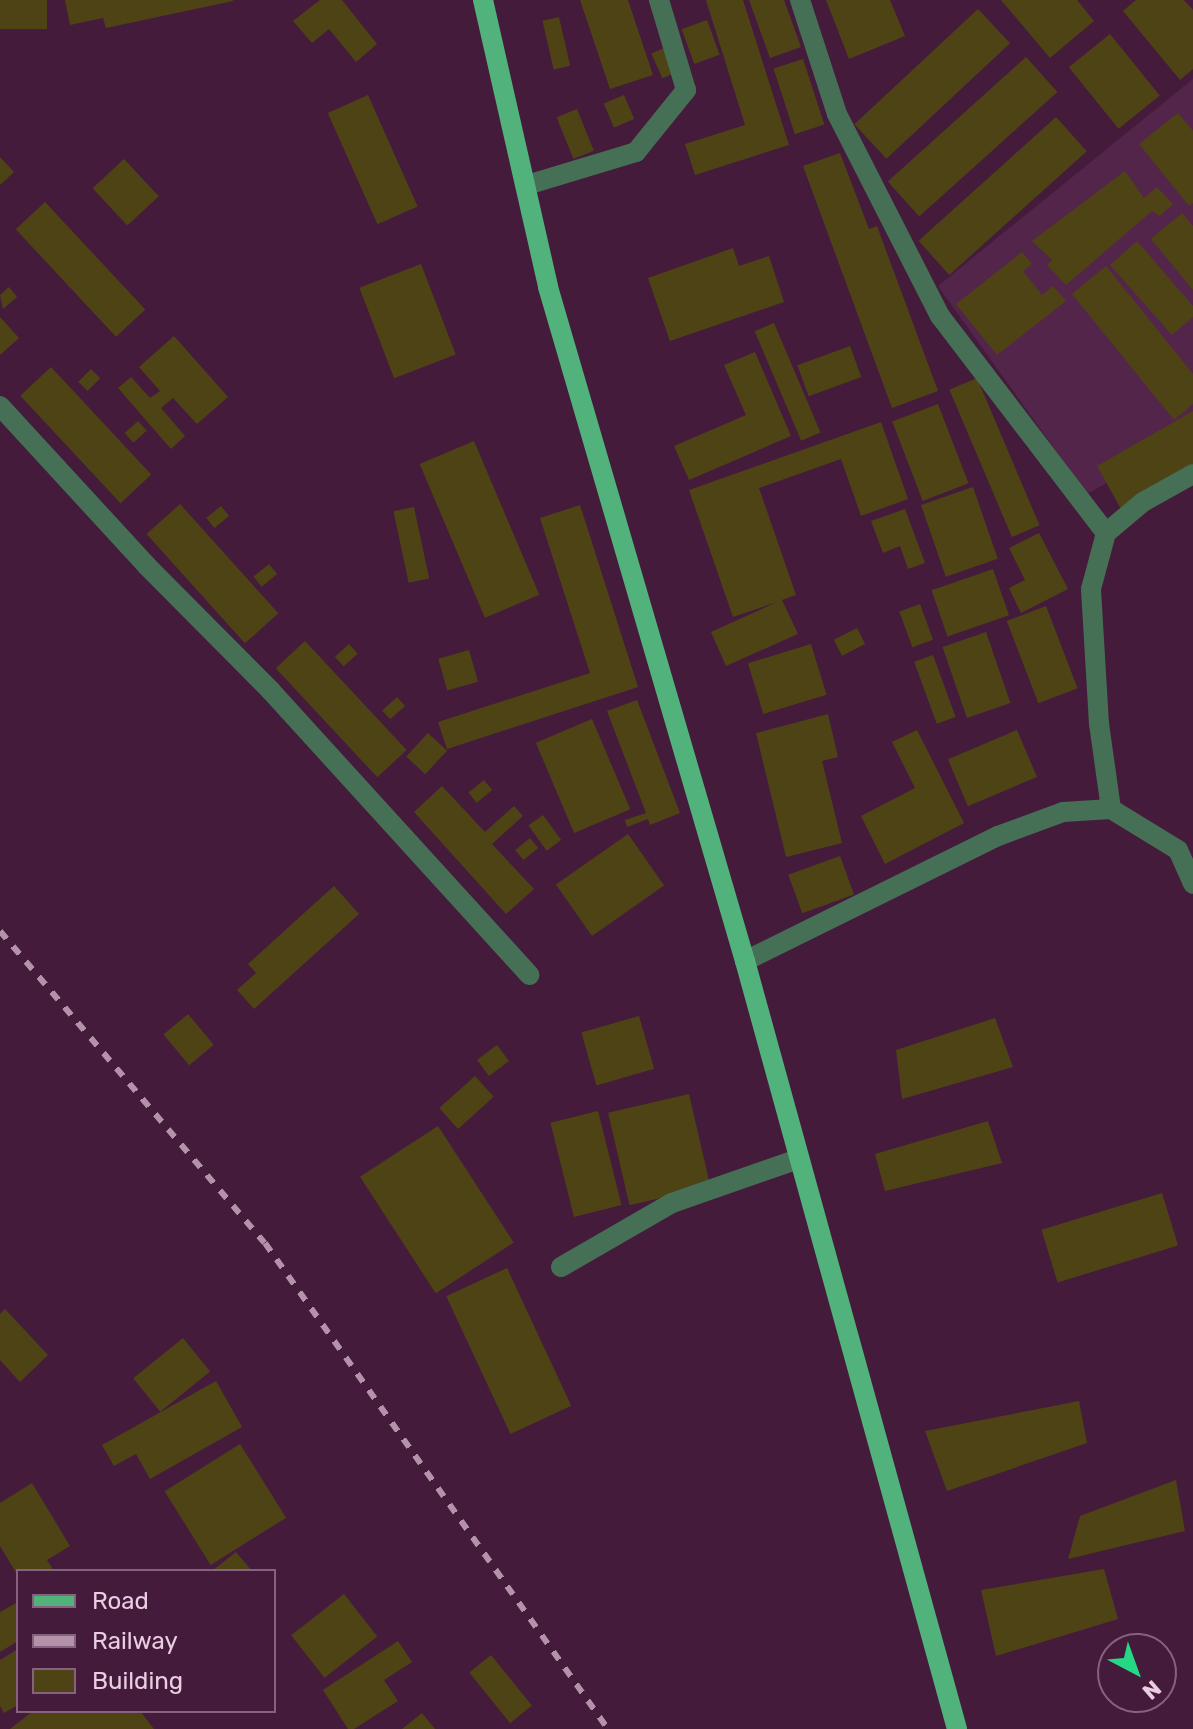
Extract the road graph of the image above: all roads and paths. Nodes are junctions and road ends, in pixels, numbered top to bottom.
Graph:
1 (483, 0) edge
2 (659, 0) edge
3 (800, 0) edge
4 (527, 185) junction
5 (0, 406) edge
6 (1193, 474) edge
7 (1106, 533) junction
8 (1111, 809) junction
9 (1186, 849) edge
10 (1193, 884) edge
11 (745, 961) junction
12 (529, 975) dead end
13 (798, 1159) junction
14 (561, 1267) dead end
15 (957, 1729) edge

1 - 4 main road
2 - 4 street
3 - 7 street
4 - 11 main road
5 - 12 street
6 - 7 street
7 - 8 street
8 - 9 street
8 - 11 street
9 - 10 street
11 - 13 main road
13 - 14 street
13 - 15 main road

